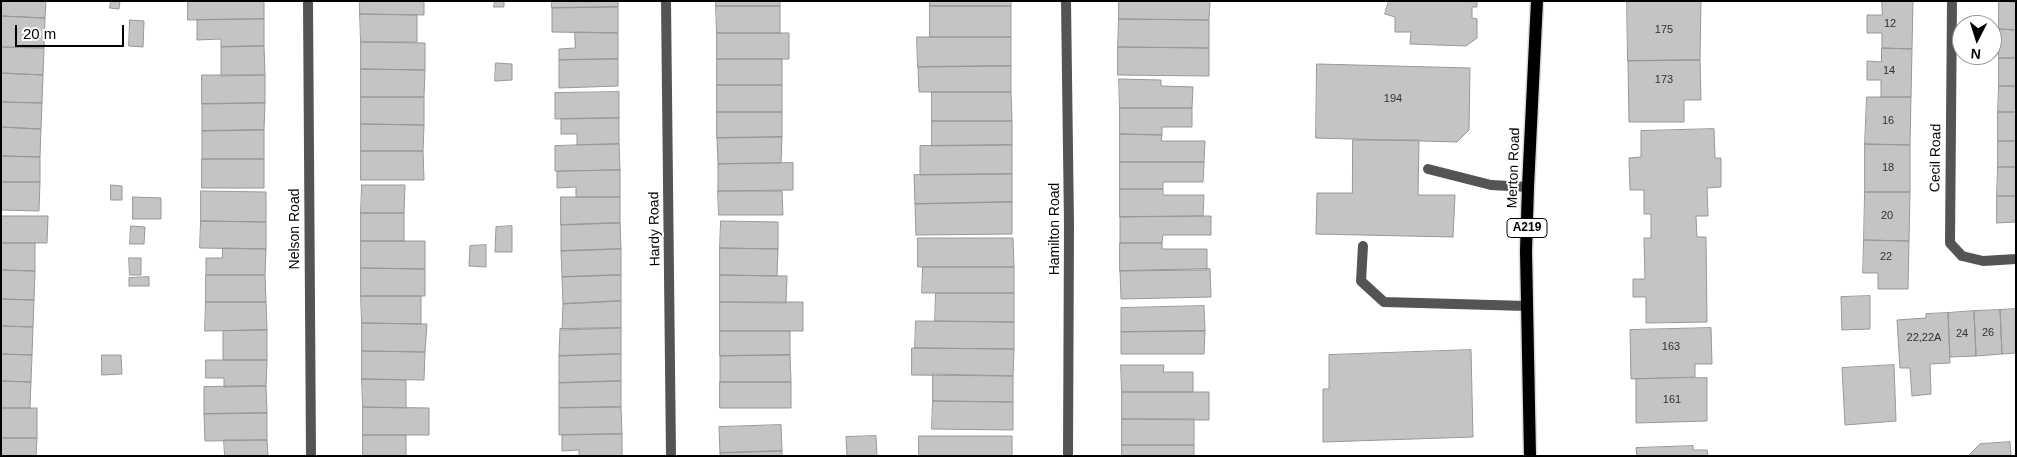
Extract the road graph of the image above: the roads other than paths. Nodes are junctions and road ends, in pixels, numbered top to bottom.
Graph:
1 (308, 1) edge
2 (666, 1) edge
3 (1066, 1) edge
4 (1538, 1) edge
5 (1952, 1) edge
6 (1428, 169) dead end
7 (1528, 187) junction
8 (1363, 246) dead end
9 (2016, 259) edge
10 (1527, 306) junction
11 (311, 456) edge
12 (671, 456) edge
13 (1068, 456) edge
14 (1530, 456) edge

1 - 11 street, Nelson Road
2 - 12 street, Hardy Road
3 - 13 street, Hamilton Road
4 - 7 main road, Merton Road / A219
5 - 9 street, Cecil Road
6 - 7 street
7 - 10 main road, Merton Road / A219
8 - 10 street
10 - 14 main road, Merton Road / A219

